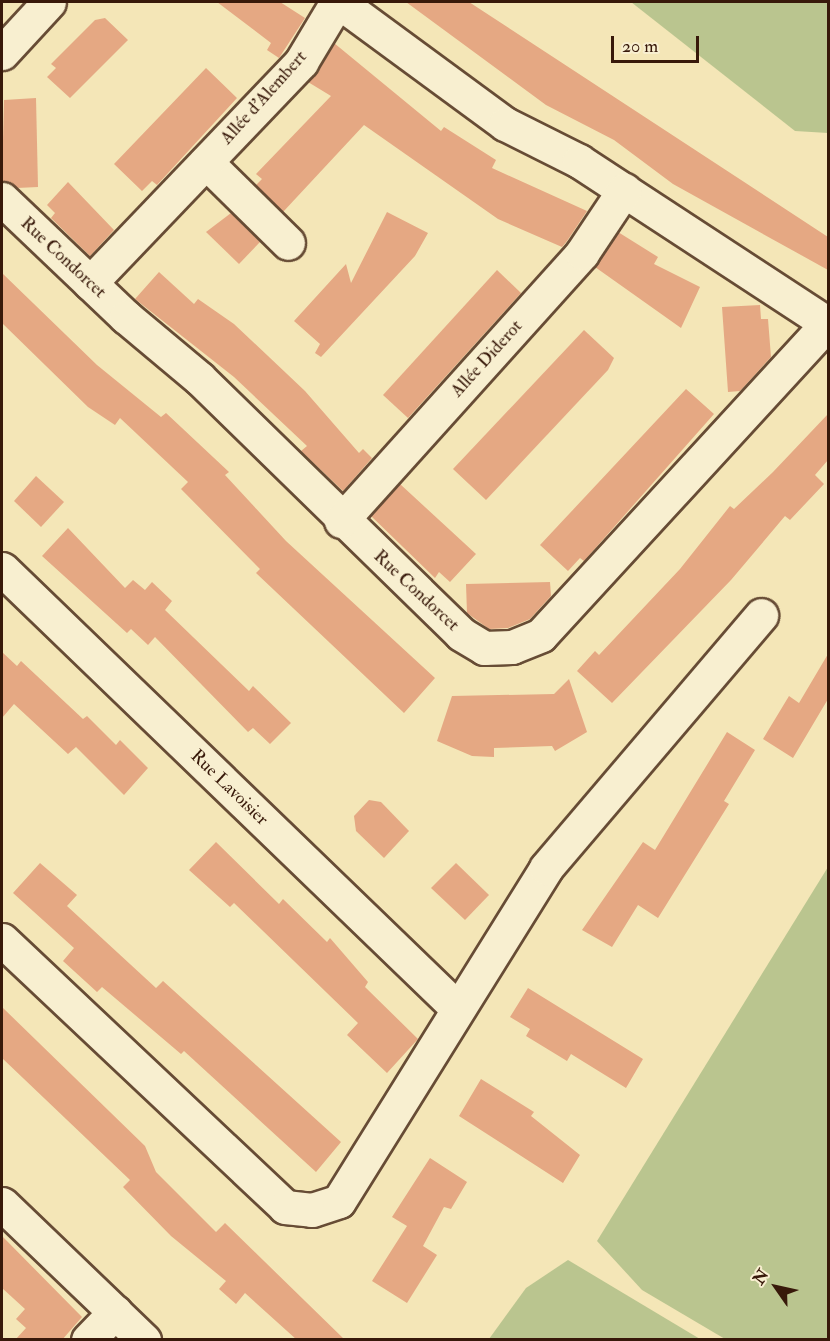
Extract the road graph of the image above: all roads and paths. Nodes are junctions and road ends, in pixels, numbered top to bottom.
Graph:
1 (49, 2) edge
2 (338, 2) edge
3 (2, 52) edge
4 (206, 162) junction
5 (624, 190) junction
6 (2, 200) edge
7 (288, 243) dead end
8 (90, 283) junction
9 (828, 323) edge
10 (341, 521) junction
11 (2, 569) edge
12 (761, 615) dead end
13 (2, 940) edge
14 (457, 1008) junction
15 (2, 1204) edge
16 (115, 1312) junction
17 (88, 1340) edge
18 (144, 1340) edge

1 - 3 street
2 - 4 street, Allée d'Alembert
2 - 5 street, Rue Condorcet
4 - 7 street, Allée d'Alembert
4 - 8 street, Allée d'Alembert
5 - 9 street, Rue Condorcet
5 - 10 street, Allée Diderot
6 - 8 street, Rue Condorcet
8 - 10 street, Rue Condorcet
9 - 10 street, Rue Condorcet
11 - 14 street, Rue Lavoisier
12 - 14 street
13 - 14 street
15 - 16 street
16 - 17 street
16 - 18 street

